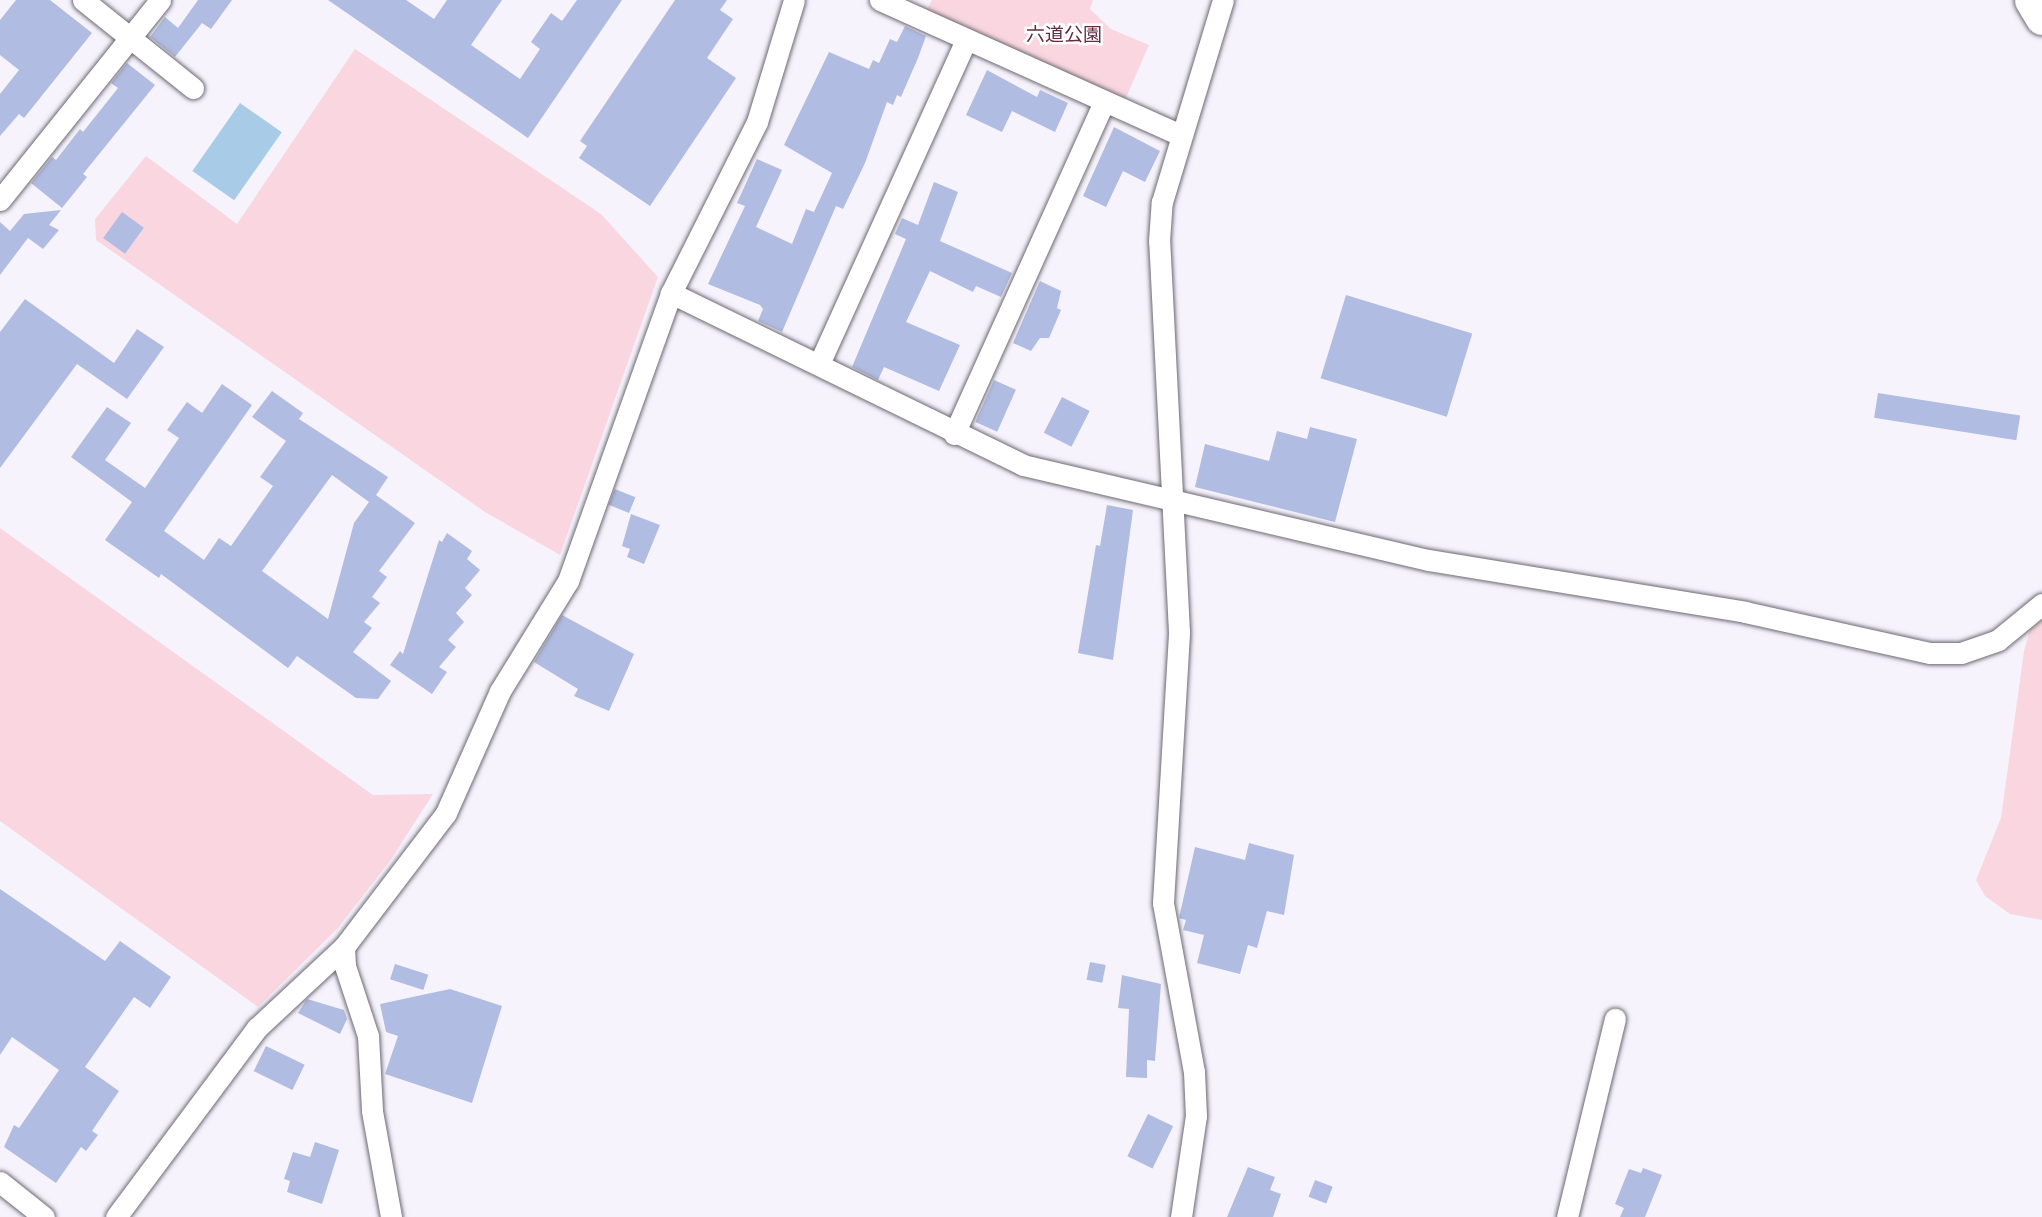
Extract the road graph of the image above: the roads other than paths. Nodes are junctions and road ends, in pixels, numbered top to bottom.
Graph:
1 (83, 0) edge
2 (160, 0) edge
3 (794, 0) edge
4 (880, 0) edge
5 (1223, 0) edge
6 (2031, 0) edge
7 (2042, 18) edge
8 (129, 38) junction
9 (966, 40) junction
10 (192, 88) dead end
11 (1104, 102) junction
12 (1180, 135) junction
13 (0, 200) edge
14 (671, 293) junction
15 (820, 364) junction
16 (954, 434) junction
17 (1176, 499) junction
18 (2042, 604) edge
19 (345, 947) junction
20 (1615, 1019) dead end
21 (0, 1182) edge
22 (44, 1217) edge
23 (116, 1217) edge
24 (391, 1217) edge
25 (1181, 1217) edge
26 (1567, 1217) edge

1 - 8 street
2 - 8 street
3 - 14 street
4 - 9 street
5 - 12 street
6 - 7 main road
8 - 10 street
8 - 13 street
9 - 11 street
9 - 15 street
11 - 12 street
11 - 16 street
12 - 17 street
14 - 15 street
14 - 19 street
15 - 16 street
16 - 17 street
17 - 18 street
17 - 25 street
19 - 23 street
19 - 24 street
20 - 26 street
21 - 22 street

